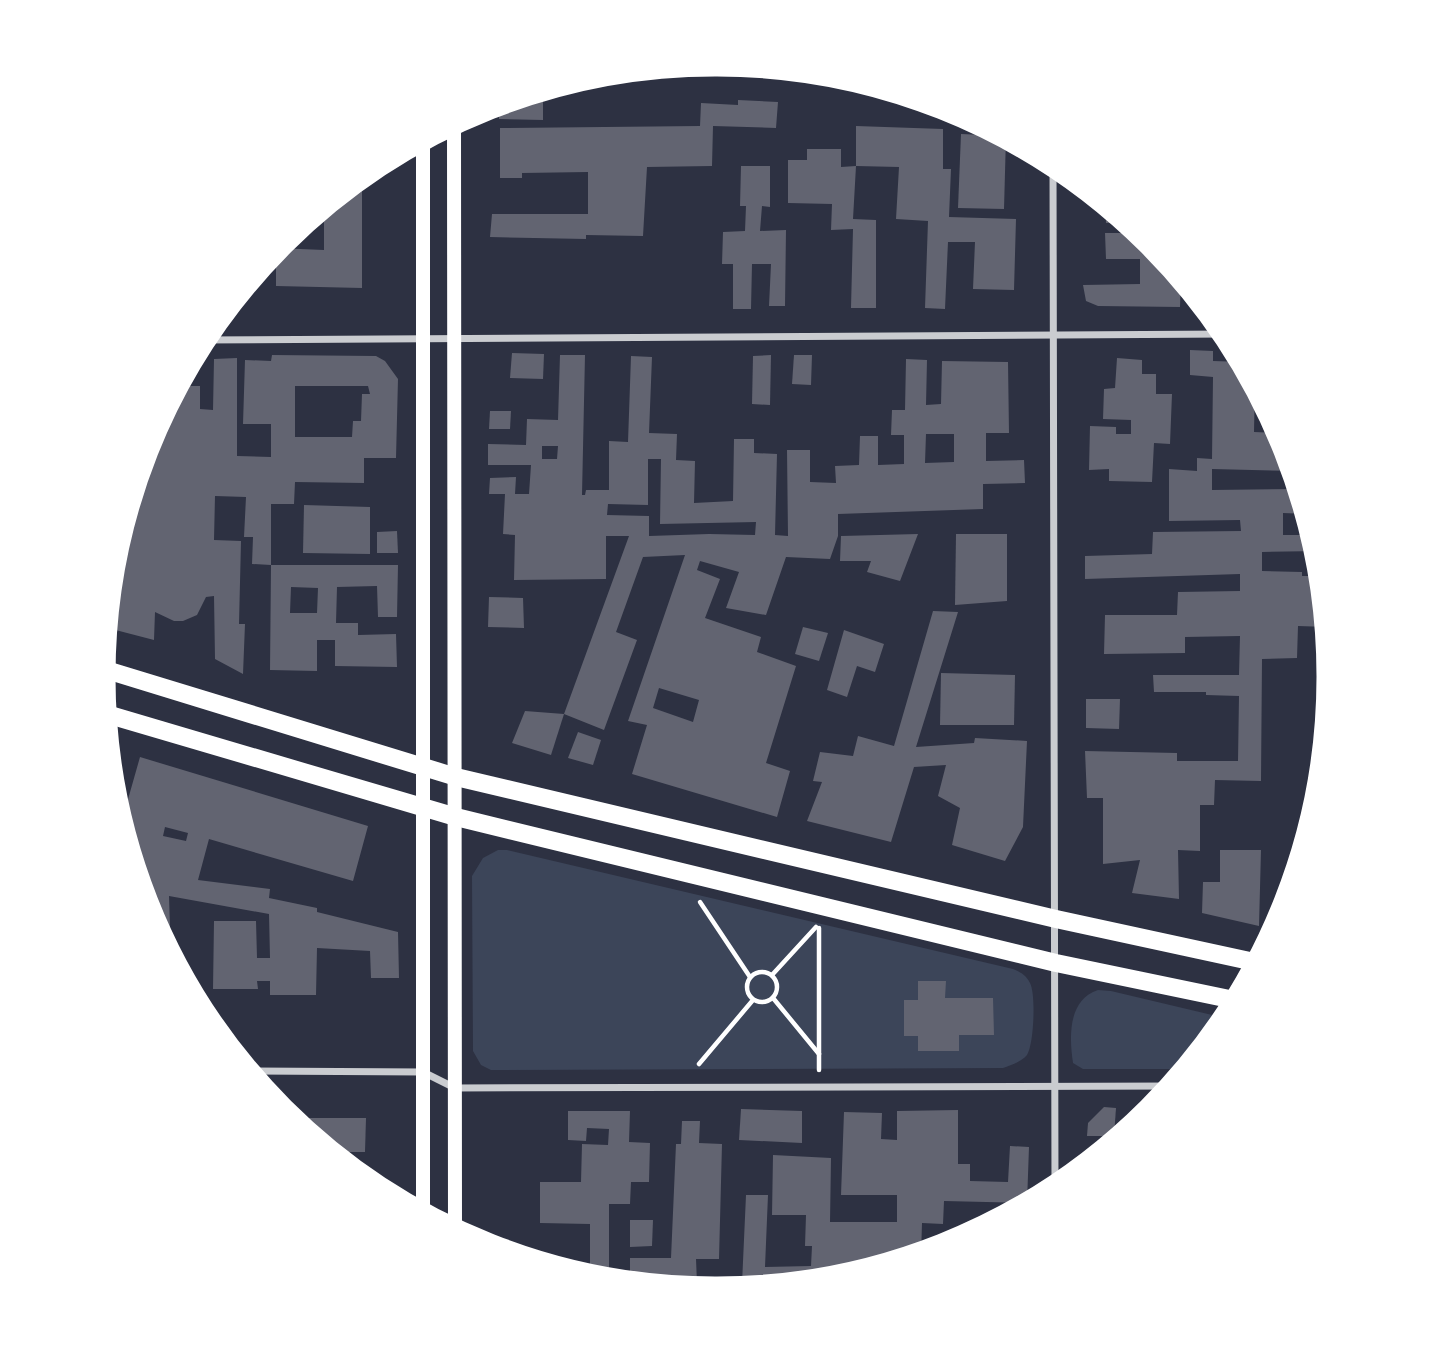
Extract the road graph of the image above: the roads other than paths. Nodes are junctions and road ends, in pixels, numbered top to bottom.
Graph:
1 (454, 132) edge
2 (423, 148) edge
3 (1053, 175) edge
4 (1214, 334) edge
5 (1054, 336) junction
6 (422, 338) junction
7 (453, 339) junction
8 (214, 340) edge
9 (111, 671) edge
10 (113, 716) edge
11 (422, 767) junction
12 (456, 777) junction
13 (422, 808) junction
14 (456, 817) junction
15 (1056, 919) junction
16 (1249, 961) edge
17 (1056, 962) junction
18 (1228, 999) edge
19 (258, 1071) edge
20 (423, 1072) junction
21 (1055, 1086) junction
22 (1161, 1086) edge
23 (455, 1088) junction
24 (1055, 1177) edge
25 (423, 1205) edge
26 (455, 1222) edge

1 - 7 main road
2 - 6 main road
3 - 5 street
4 - 5 street
5 - 7 street
5 - 15 street
6 - 7 street
6 - 8 street
6 - 11 main road
7 - 12 main road
9 - 11 main road
10 - 13 main road
11 - 12 main road
11 - 13 main road
12 - 14 main road
12 - 15 main road
13 - 14 main road
13 - 20 main road
14 - 17 main road
14 - 23 main road
15 - 16 main road
15 - 17 street
17 - 18 main road
17 - 21 street
19 - 20 street
20 - 23 street
20 - 25 main road
21 - 22 street
21 - 23 street
21 - 24 street
23 - 26 main road

